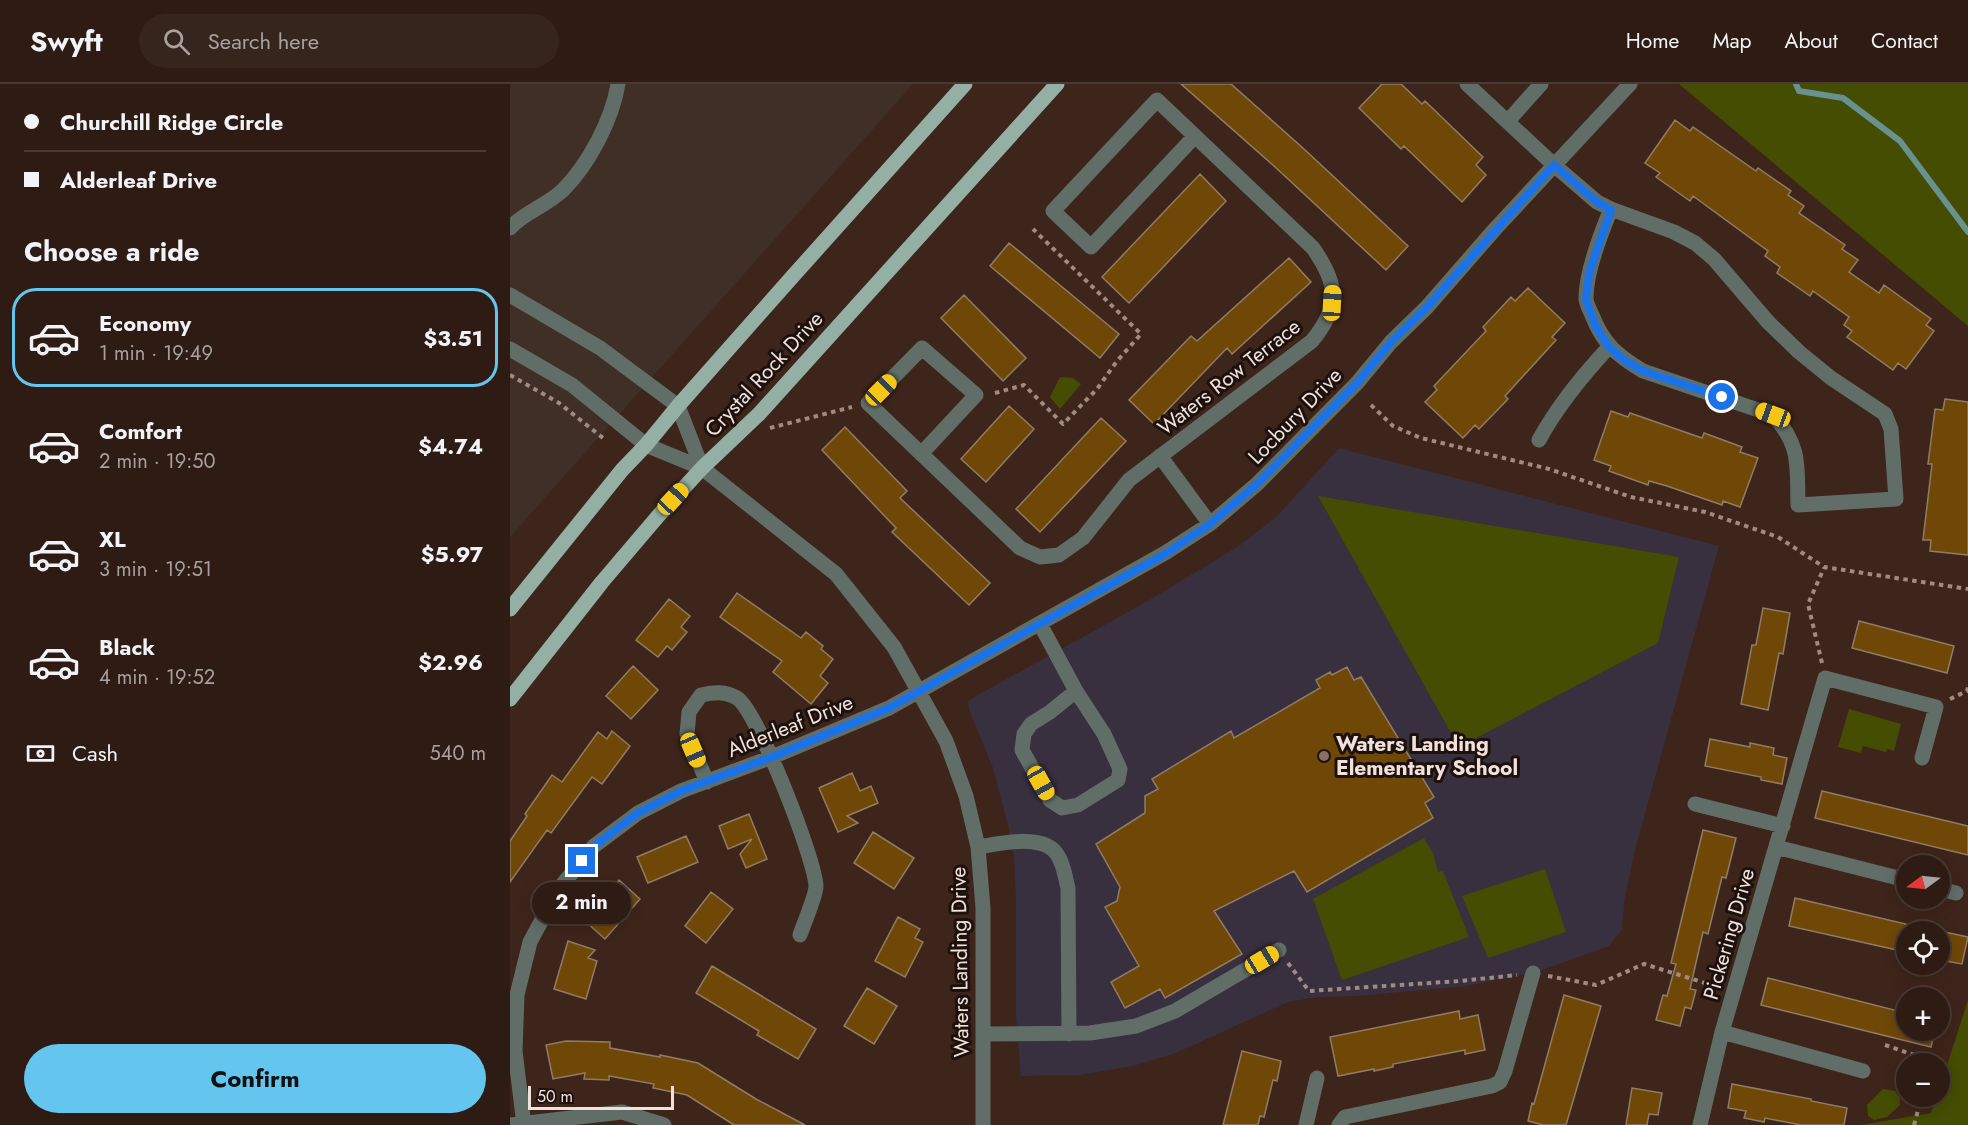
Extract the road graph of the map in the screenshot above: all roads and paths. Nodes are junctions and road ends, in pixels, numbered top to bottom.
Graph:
1 (618, 84) edge
2 (965, 84) edge
3 (1057, 84) edge
4 (1467, 84) edge
5 (1542, 84) edge
6 (1630, 84) edge
7 (1508, 121) junction
8 (1195, 136) junction
9 (1554, 165) junction
10 (1611, 210) junction
11 (510, 228) edge
12 (1033, 229) dead end
13 (510, 295) edge
14 (1609, 347) junction
15 (510, 349) edge
16 (510, 375) edge
17 (995, 393) dead end
18 (868, 403) junction
19 (1371, 405) dead end
20 (678, 406) junction
21 (767, 429) dead end
22 (603, 438) dead end
23 (1539, 440) dead end
24 (646, 445) junction
25 (921, 454) junction
26 (1160, 456) junction
27 (702, 468) junction
28 (1210, 524) junction
29 (1824, 567) junction
30 (1968, 589) edge
31 (510, 609) edge
32 (1040, 624) junction
33 (1825, 678) junction
34 (1968, 687) edge
35 (919, 690) junction
36 (1076, 691) junction
37 (510, 699) edge
38 (1936, 706) junction
39 (772, 757) junction
40 (1922, 758) dead end
41 (707, 782) junction
42 (1695, 804) dead end
43 (1783, 826) junction
44 (978, 847) junction
45 (1776, 847) junction
46 (1896, 877) edge
47 (1950, 892) edge
48 (1956, 893) dead end
49 (800, 935) dead end
50 (1279, 950) joint
51 (1533, 973) junction
52 (1724, 989) dead end
53 (1722, 1032) junction
54 (984, 1034) junction
55 (1069, 1034) junction
56 (1885, 1045) dead end
57 (1908, 1053) edge
58 (1863, 1071) dead end
59 (1317, 1078) dead end
60 (1919, 1107) edge
61 (519, 1124) edge
62 (664, 1125) edge
63 (984, 1125) edge
64 (1306, 1125) edge
65 (1339, 1125) edge
66 (1700, 1125) edge
67 (1914, 1125) edge

1 - 11 street
2 - 20 main road, Crystal Rock Drive
3 - 27 main road, Crystal Rock Drive
4 - 7 street
5 - 7 street
6 - 9 street, Locbury Drive
7 - 9 street
8 - 8 street, Waters Row Terrace
8 - 26 street, Waters Row Terrace
9 - 10 street
9 - 28 street, Locbury Drive
10 - 14 street
10 - 14 street
12 - 17 path
13 - 20 street
14 - 23 street
15 - 24 street
16 - 22 path
18 - 21 path
18 - 25 street, Waters Row Terrace
18 - 25 street
19 - 29 path
20 - 24 main road, Crystal Rock Drive
20 - 27 street
24 - 27 street
24 - 31 main road, Crystal Rock Drive
25 - 26 street, Waters Row Terrace
26 - 28 street, Waters Row Terrace
27 - 35 street, Waters Landing Drive
27 - 37 main road, Crystal Rock Drive
28 - 32 street, Locbury Drive
29 - 30 path
29 - 33 path
32 - 35 street, Locbury Drive
32 - 36 street
33 - 38 street
33 - 43 street, Pickering Drive
34 - 38 path
35 - 39 street, Alderleaf Drive
35 - 44 street, Waters Landing Drive
36 - 36 street
38 - 40 street
39 - 41 street, Alderleaf Drive
39 - 41 street
39 - 49 street
41 - 61 street, Alderleaf Drive
42 - 43 street
43 - 45 street, Pickering Drive
44 - 54 street, Waters Landing Drive
44 - 55 street
45 - 46 street, Pickering Drive
45 - 53 street, Pickering Drive
47 - 48 street
50 - 51 path
50 - 55 street
51 - 52 path
51 - 65 street
53 - 58 street, Pickering Drive
53 - 66 street, Pickering Drive
54 - 55 street
54 - 63 street, Waters Landing Drive
56 - 57 path
59 - 64 street
60 - 67 path
61 - 62 street

